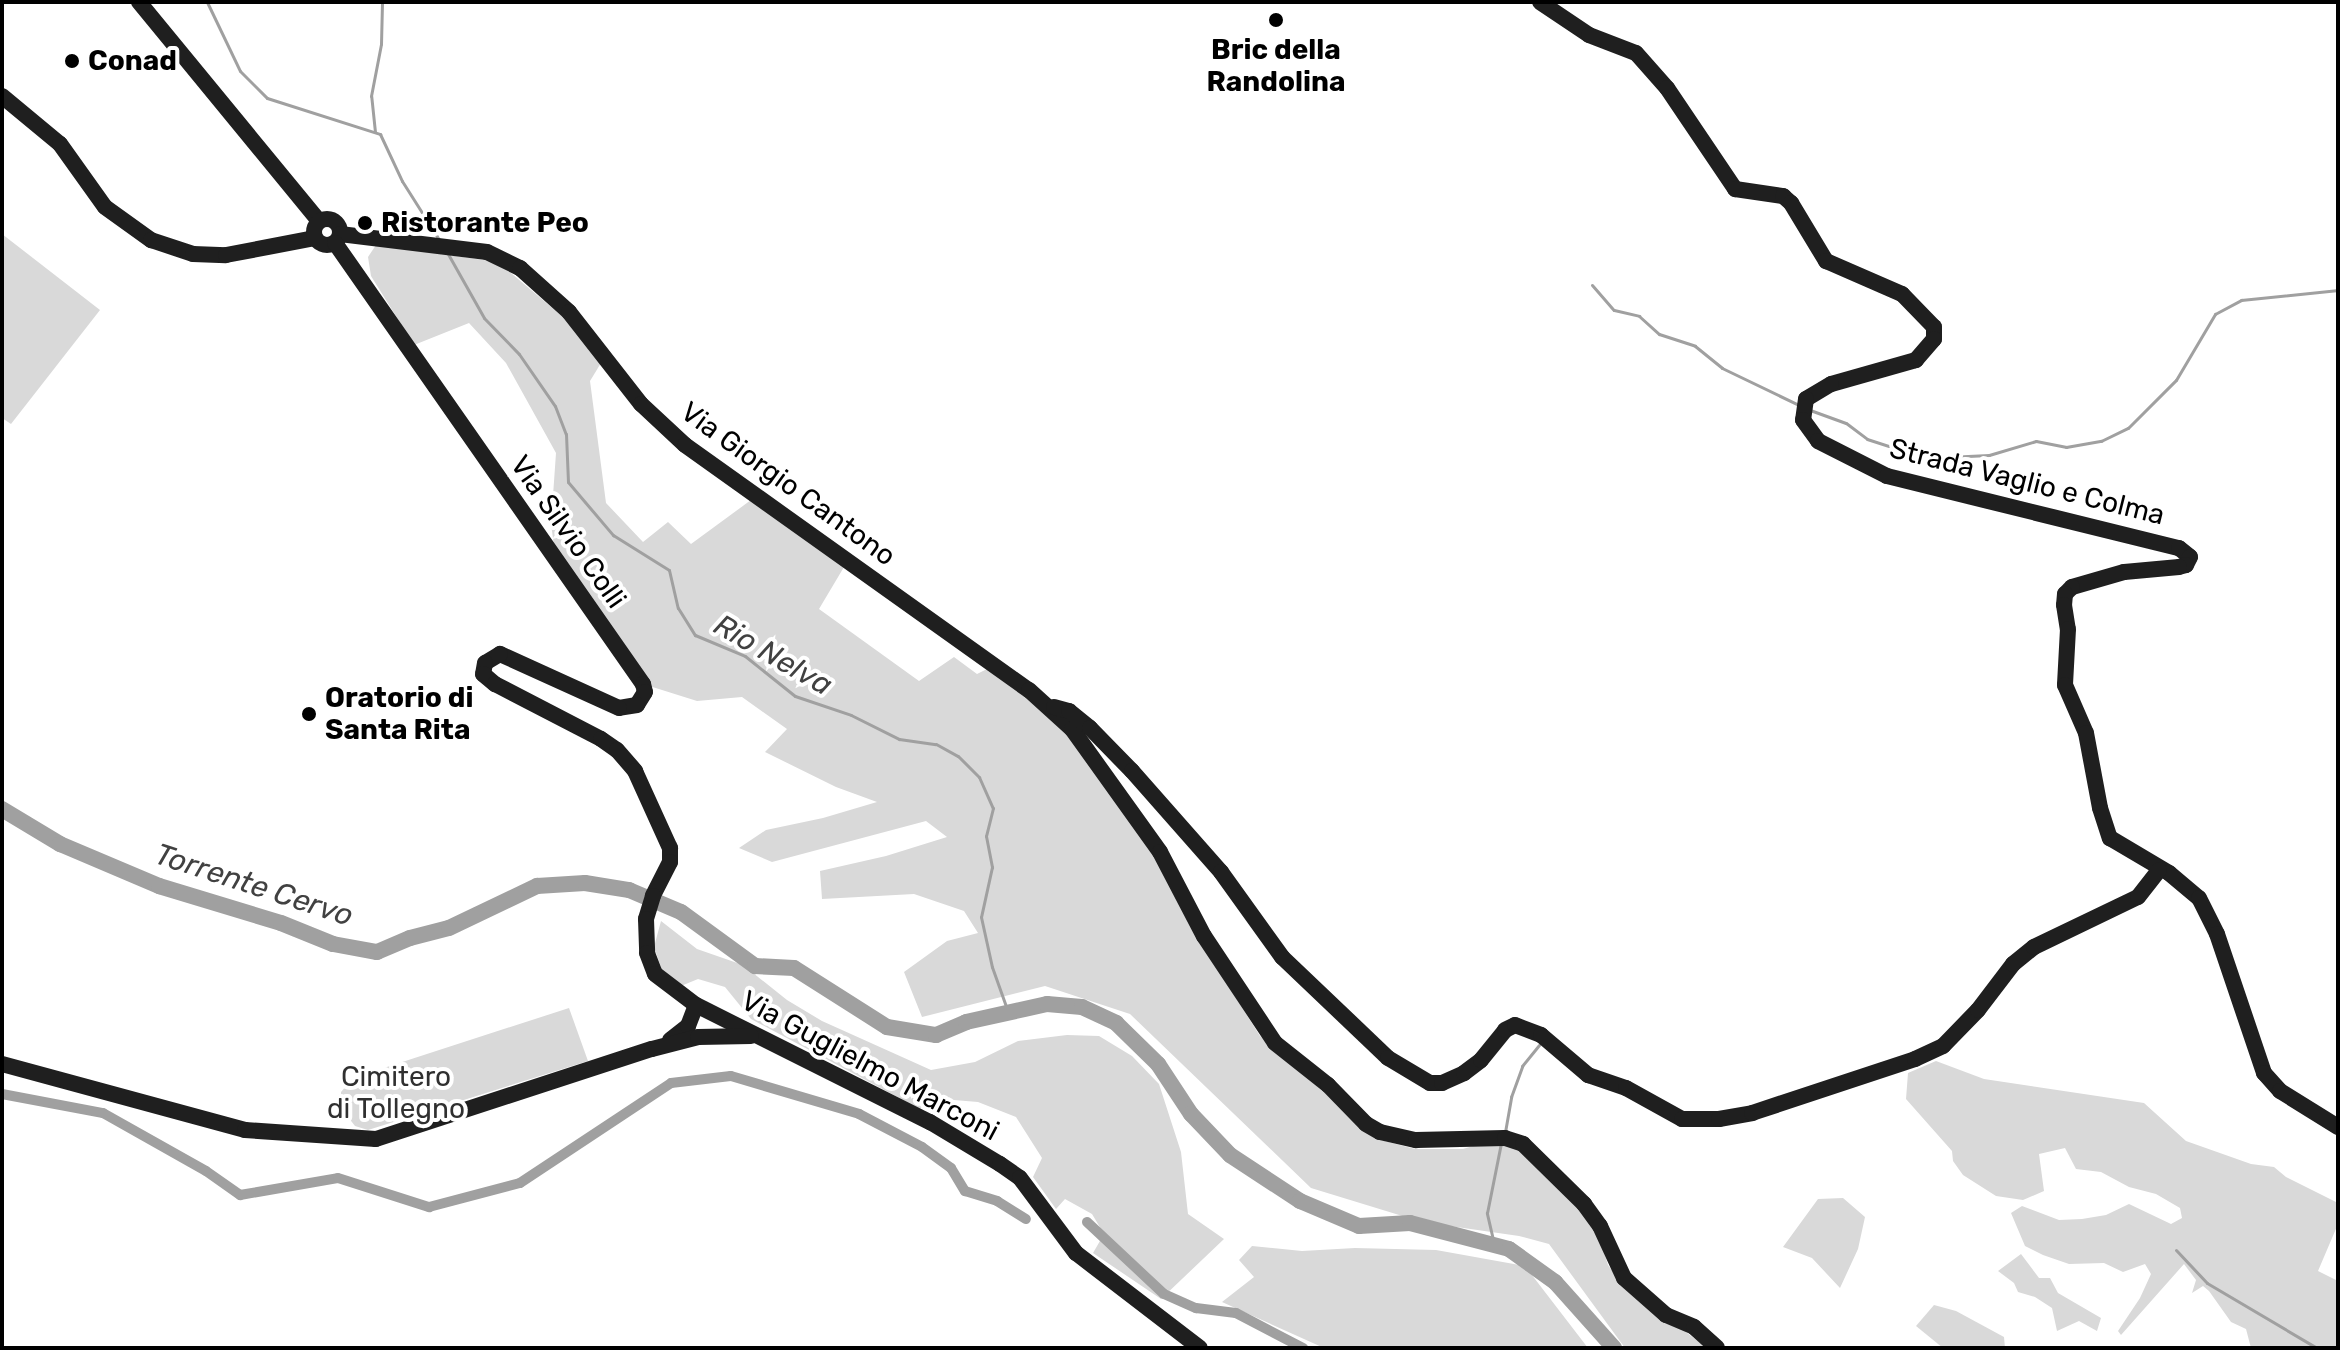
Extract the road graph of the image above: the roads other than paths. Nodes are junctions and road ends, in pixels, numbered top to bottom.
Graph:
1 (139, 2) edge
2 (1540, 2) edge
3 (2, 96) edge
4 (319, 221) junction
5 (315, 238) junction
6 (338, 238) junction
7 (1048, 706) junction
8 (2159, 870) junction
9 (646, 919) joint
10 (702, 1008) junction
11 (759, 1036) junction
12 (698, 1037) junction
13 (652, 1049) junction
14 (2, 1064) edge
15 (2338, 1127) edge
16 (1200, 1348) edge
17 (1717, 1348) edge

1 - 4 street
2 - 8 street, Strada Vaglio e Colma
3 - 5 street
4 - 5 street
4 - 6 street
5 - 6 street
6 - 7 street, Via Giorgio Cantono
6 - 9 street, Via Silvio Colli
7 - 8 street
7 - 17 street
8 - 15 street, Strada Vaglio e Colma
9 - 10 street, Via Guglielmo Marconi
10 - 11 street, Via Guglielmo Marconi
10 - 12 street
10 - 13 street
11 - 12 street
11 - 16 street, Via Guglielmo Marconi
12 - 13 street
13 - 14 street

